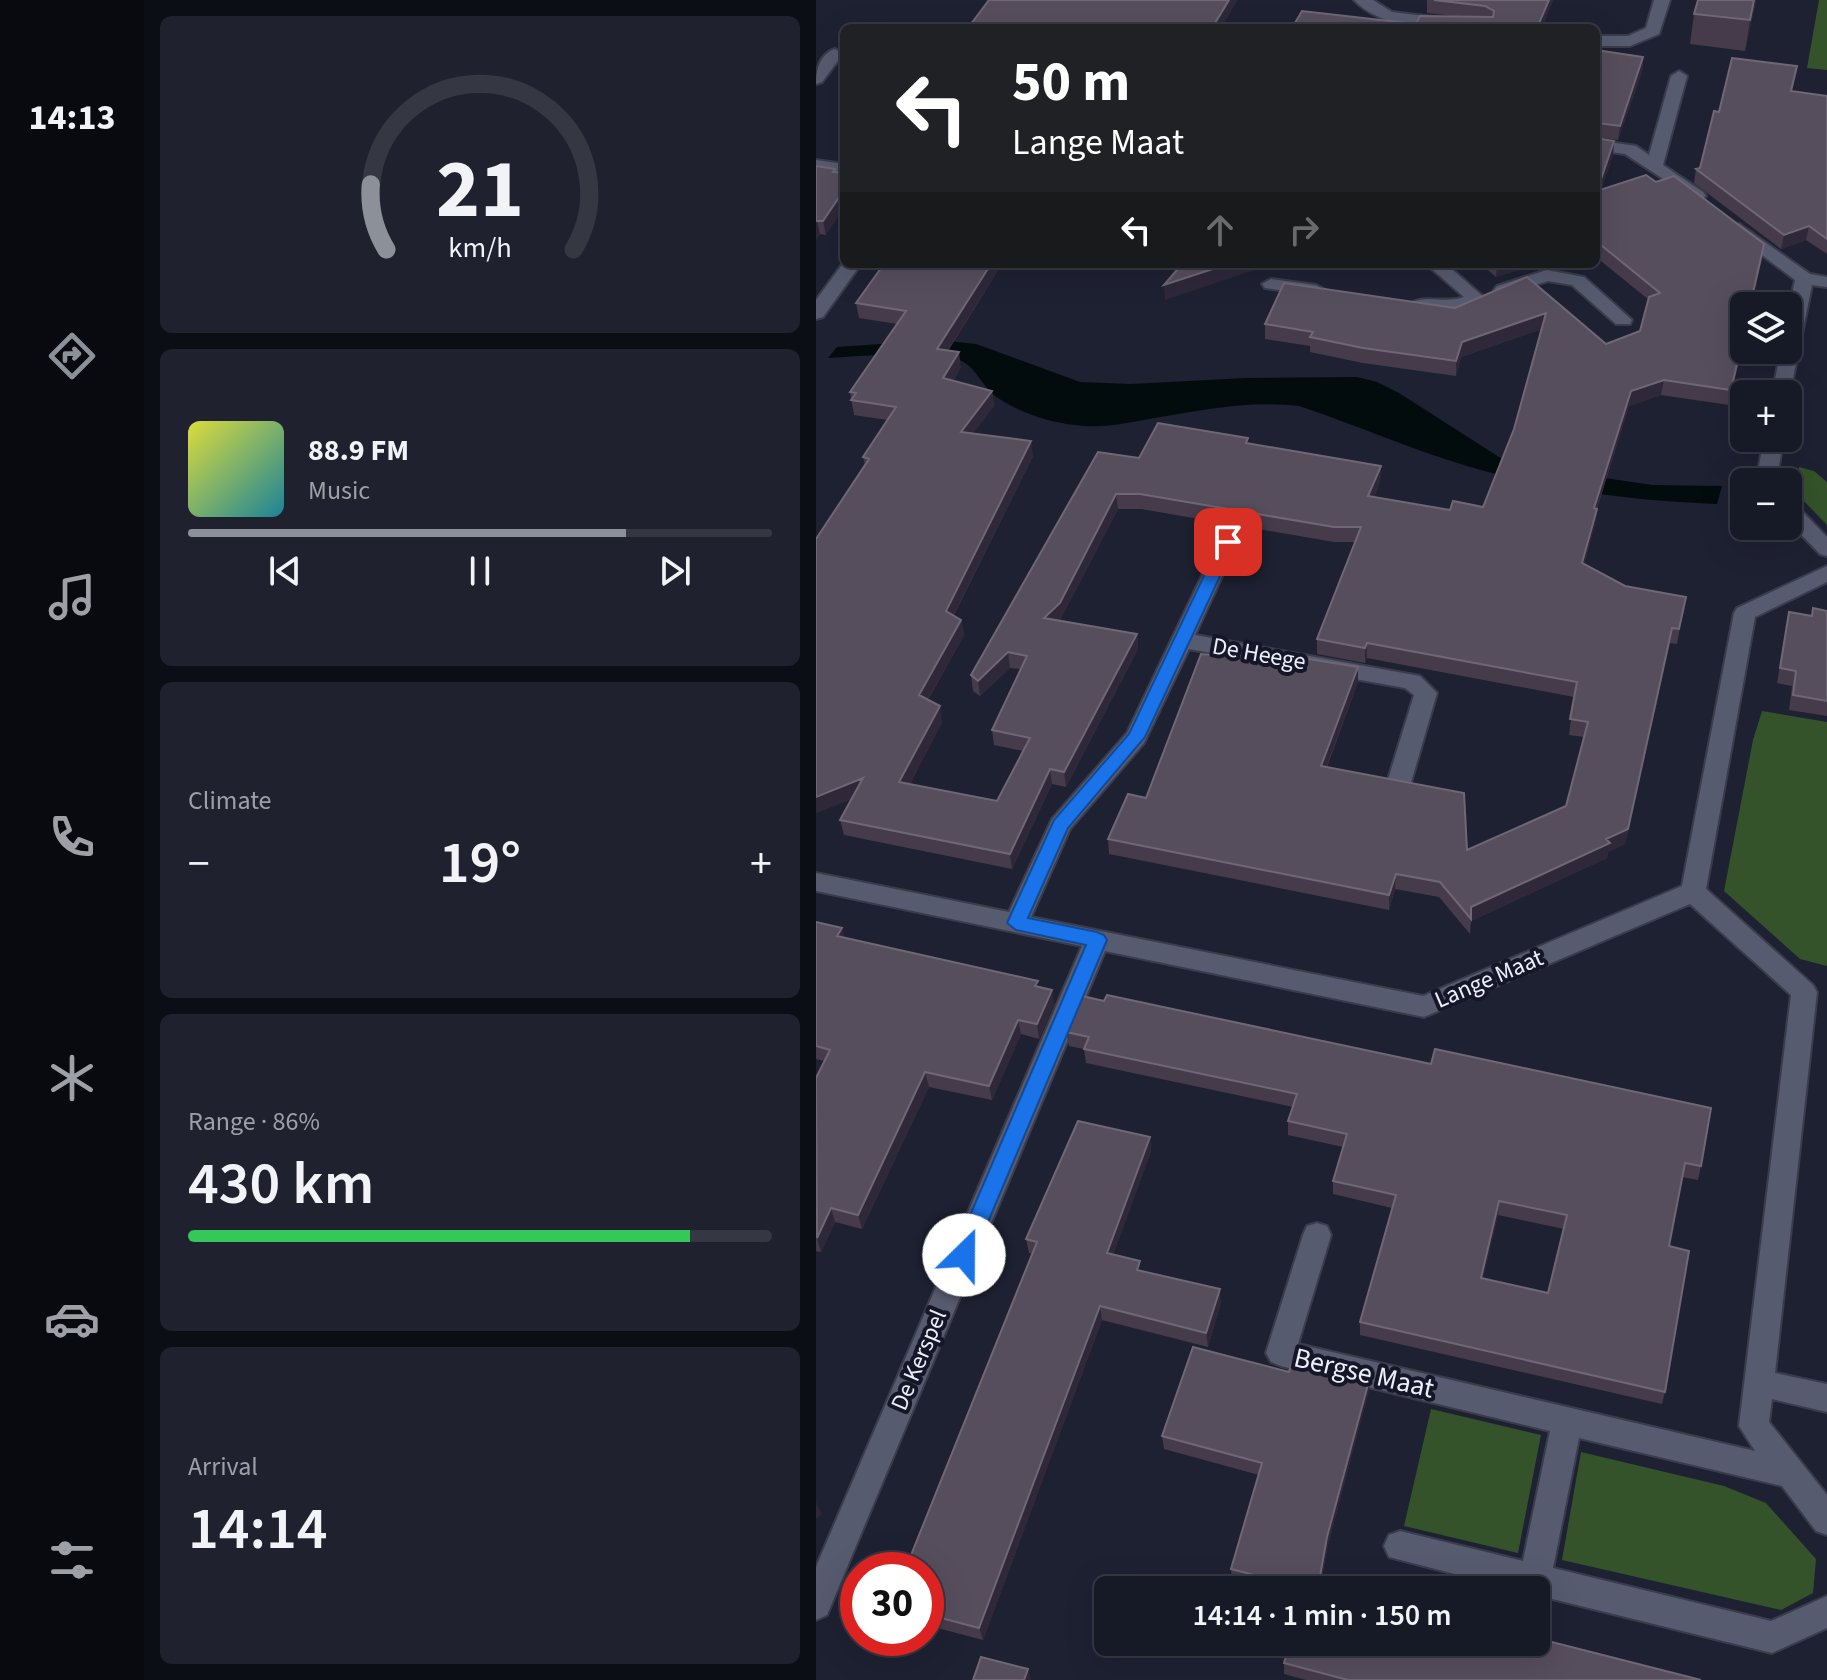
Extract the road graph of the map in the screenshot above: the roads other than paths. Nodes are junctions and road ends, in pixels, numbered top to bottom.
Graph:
1 (1362, 0) edge
2 (1662, 0) edge
3 (1452, 24) edge
4 (1600, 41) edge
5 (835, 54) dead end
6 (1679, 76) dead end
7 (816, 79) edge
8 (1600, 146) edge
9 (816, 165) edge
10 (1655, 165) junction
11 (840, 168) edge
12 (849, 268) edge
13 (1440, 268) edge
14 (1804, 278) junction
15 (1827, 282) edge
16 (1271, 284) dead end
17 (1331, 292) edge
18 (1477, 299) junction
19 (1406, 302) edge
20 (816, 313) edge
21 (1623, 320) dead end
22 (1785, 380) edge
23 (1802, 523) edge
24 (1228, 542) dead end
25 (1827, 549) edge
26 (1827, 573) edge
27 (1182, 640) junction
28 (1398, 786) edge
29 (816, 882) edge
30 (1693, 892) junction
31 (1016, 923) junction
32 (1097, 940) junction
33 (1816, 994) edge
34 (1317, 1235) dead end
35 (1759, 1383) junction
36 (1827, 1398) edge
37 (1567, 1421) junction
38 (1791, 1474) junction
39 (1827, 1520) edge
40 (1400, 1546) dead end
41 (1523, 1576) edge
42 (1536, 1576) edge
43 (1550, 1583) edge
44 (816, 1604) edge
45 (1827, 1612) edge

1 - 3 street
2 - 4 street
5 - 7 street
6 - 10 street
8 - 10 street
9 - 11 street
10 - 14 street
12 - 20 street
13 - 18 street
14 - 15 street
14 - 22 street
16 - 17 street
18 - 19 street
18 - 21 street
23 - 25 street
24 - 27 street, De Heege
26 - 30 street
27 - 28 street, De Heege
27 - 31 street, De Heege
29 - 31 street, Lange Maat
30 - 32 street, Lange Maat
30 - 33 street
31 - 32 street, Lange Maat
32 - 44 street, De Kerspel
33 - 35 street
34 - 37 street, Bergse Maat
35 - 36 street
35 - 38 street
37 - 38 street, Bergse Maat
37 - 42 street
38 - 39 street
40 - 41 street
43 - 45 street

